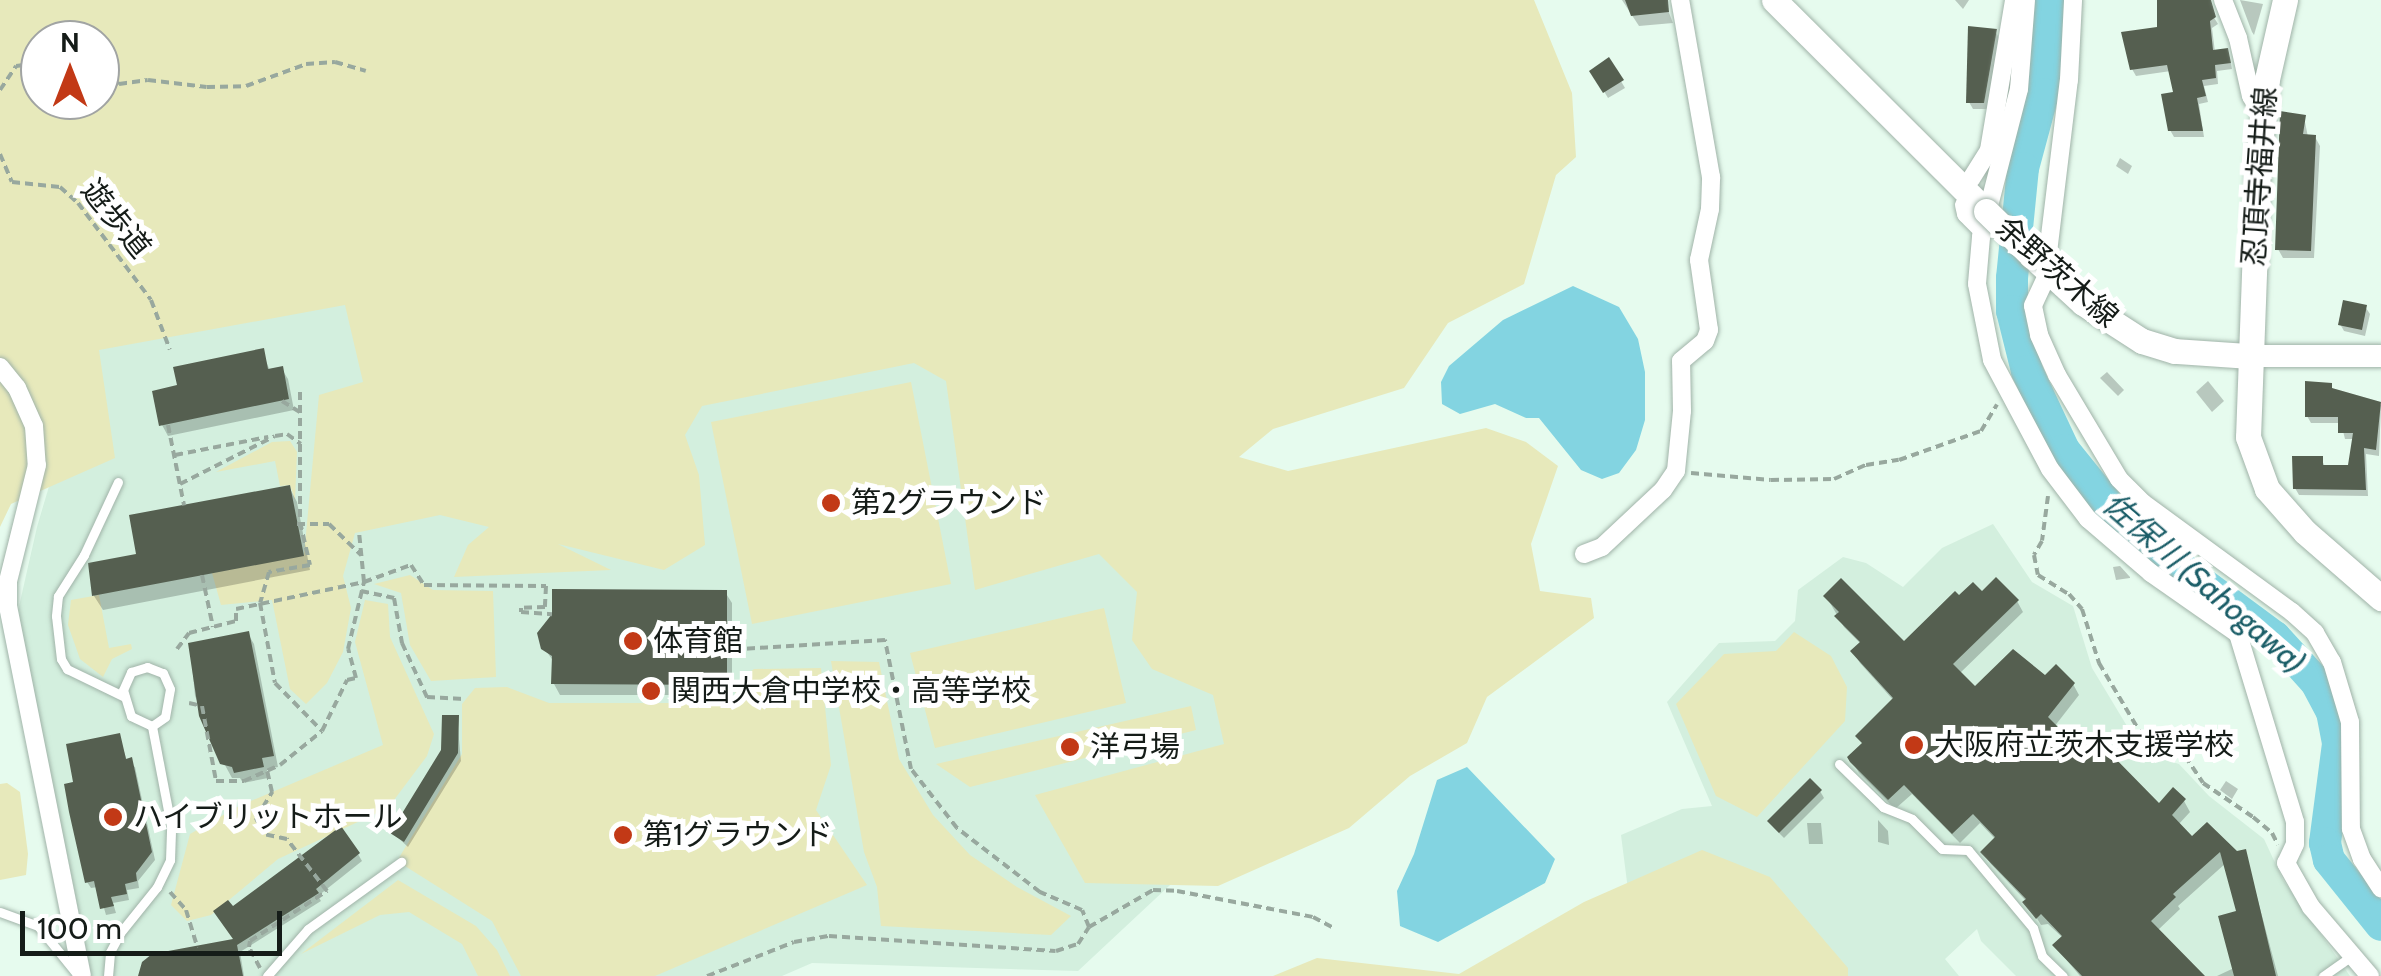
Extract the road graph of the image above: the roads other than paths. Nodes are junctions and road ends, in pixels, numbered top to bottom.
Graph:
1 (1680, 0) edge
2 (1774, 0) edge
3 (2014, 0) edge
4 (2026, 0) edge
5 (2072, 0) edge
6 (2223, 0) edge
7 (2285, 0) edge
8 (2262, 116) junction
9 (1971, 179) dead end
10 (1978, 216) junction
11 (2042, 265) junction
12 (2249, 356) junction
13 (2381, 356) edge
14 (0, 367) edge
15 (118, 482) dead end
16 (1584, 554) dead end
17 (2381, 598) edge
18 (125, 696) junction
19 (152, 726) junction
20 (1839, 764) dead end
21 (400, 862) dead end
22 (2381, 888) edge
23 (0, 912) edge
24 (2350, 957) junction
25 (81, 976) edge
26 (108, 976) edge
27 (265, 976) edge
28 (2063, 976) edge
29 (2323, 976) edge
30 (2370, 976) edge

1 - 16 street
2 - 10 main road, 余野茨木線
3 - 9 street
4 - 10 street
5 - 11 street
6 - 8 street
7 - 8 main road, 忍頂寺福井線
8 - 12 main road, 忍頂寺福井線
10 - 11 main road, 余野茨木線, bridge
10 - 24 street
11 - 12 main road, 余野茨木線
11 - 22 street
12 - 13 street
12 - 17 main road
14 - 25 street
15 - 18 lane
18 - 19 lane
18 - 19 lane
19 - 26 lane
20 - 28 lane
21 - 27 lane
23 - 25 lane
24 - 29 lane
24 - 30 street

